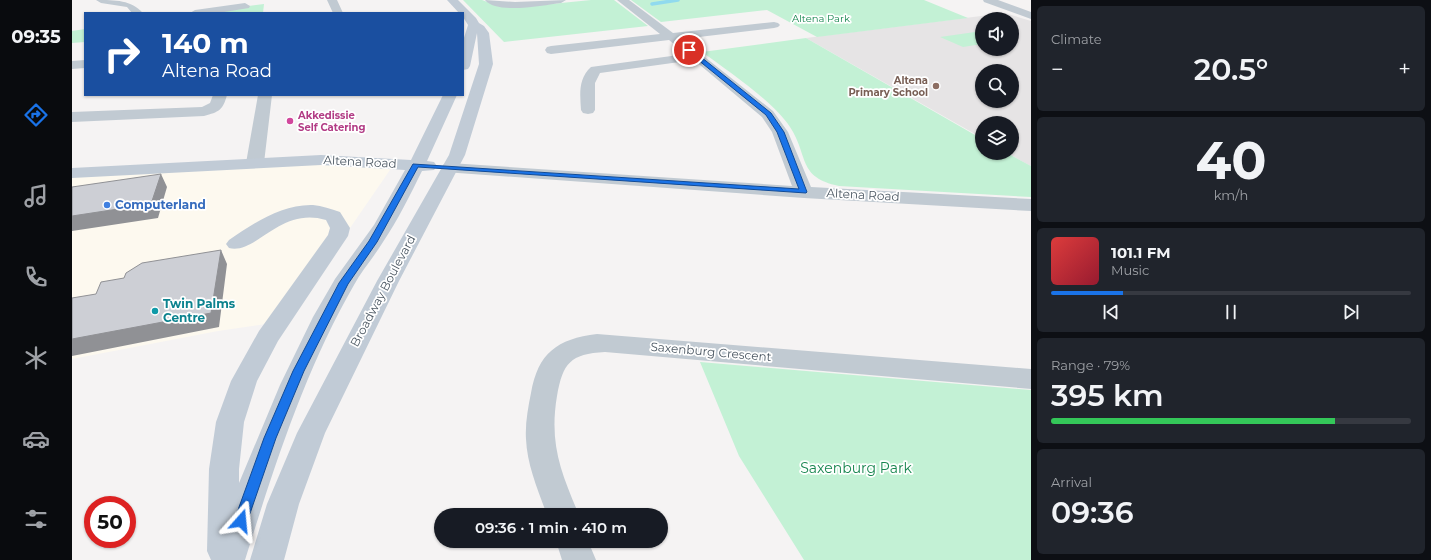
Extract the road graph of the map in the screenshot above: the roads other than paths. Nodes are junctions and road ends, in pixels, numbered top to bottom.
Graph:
1 (101, 0) edge
2 (332, 0) edge
3 (452, 0) edge
4 (490, 0) edge
5 (561, 0) edge
6 (622, 0) edge
7 (988, 0) edge
8 (245, 6) dead end
9 (137, 12) edge
10 (202, 12) edge
11 (338, 12) edge
12 (1031, 16) edge
13 (474, 25) junction
14 (774, 25) dead end
15 (671, 37) junction
16 (551, 50) dead end
17 (696, 56) junction
18 (464, 63) edge
19 (84, 64) edge
20 (72, 65) edge
21 (220, 96) edge
22 (265, 96) edge
23 (450, 96) edge
24 (588, 110) dead end
25 (72, 117) edge
26 (255, 163) junction
27 (416, 165) junction
28 (450, 168) junction
29 (72, 173) edge
30 (804, 192) junction
31 (1031, 205) edge
32 (236, 244) dead end
33 (1031, 379) edge
34 (561, 508) edge
35 (575, 548) edge
36 (224, 560) edge
37 (228, 560) edge
38 (266, 560) edge
39 (579, 560) edge

1 - 9 street
2 - 11 street
3 - 13 main road, Broadway Boulevard
4 - 5 street
6 - 15 street
7 - 12 street
8 - 10 street
13 - 18 main road
13 - 28 main road, Broadway Boulevard
14 - 15 street
15 - 16 street
15 - 17 street
17 - 24 street
17 - 30 street
19 - 20 street
21 - 25 street
22 - 26 street
23 - 27 main road
26 - 27 main road, Altena Road
26 - 29 main road, Altena Road
27 - 28 main road, Altena Road
27 - 37 main road
28 - 30 street, Altena Road
28 - 38 main road, Broadway Boulevard
30 - 31 street, Altena Road
32 - 36 main road
33 - 34 street, Saxenburg Crescent
35 - 39 street

